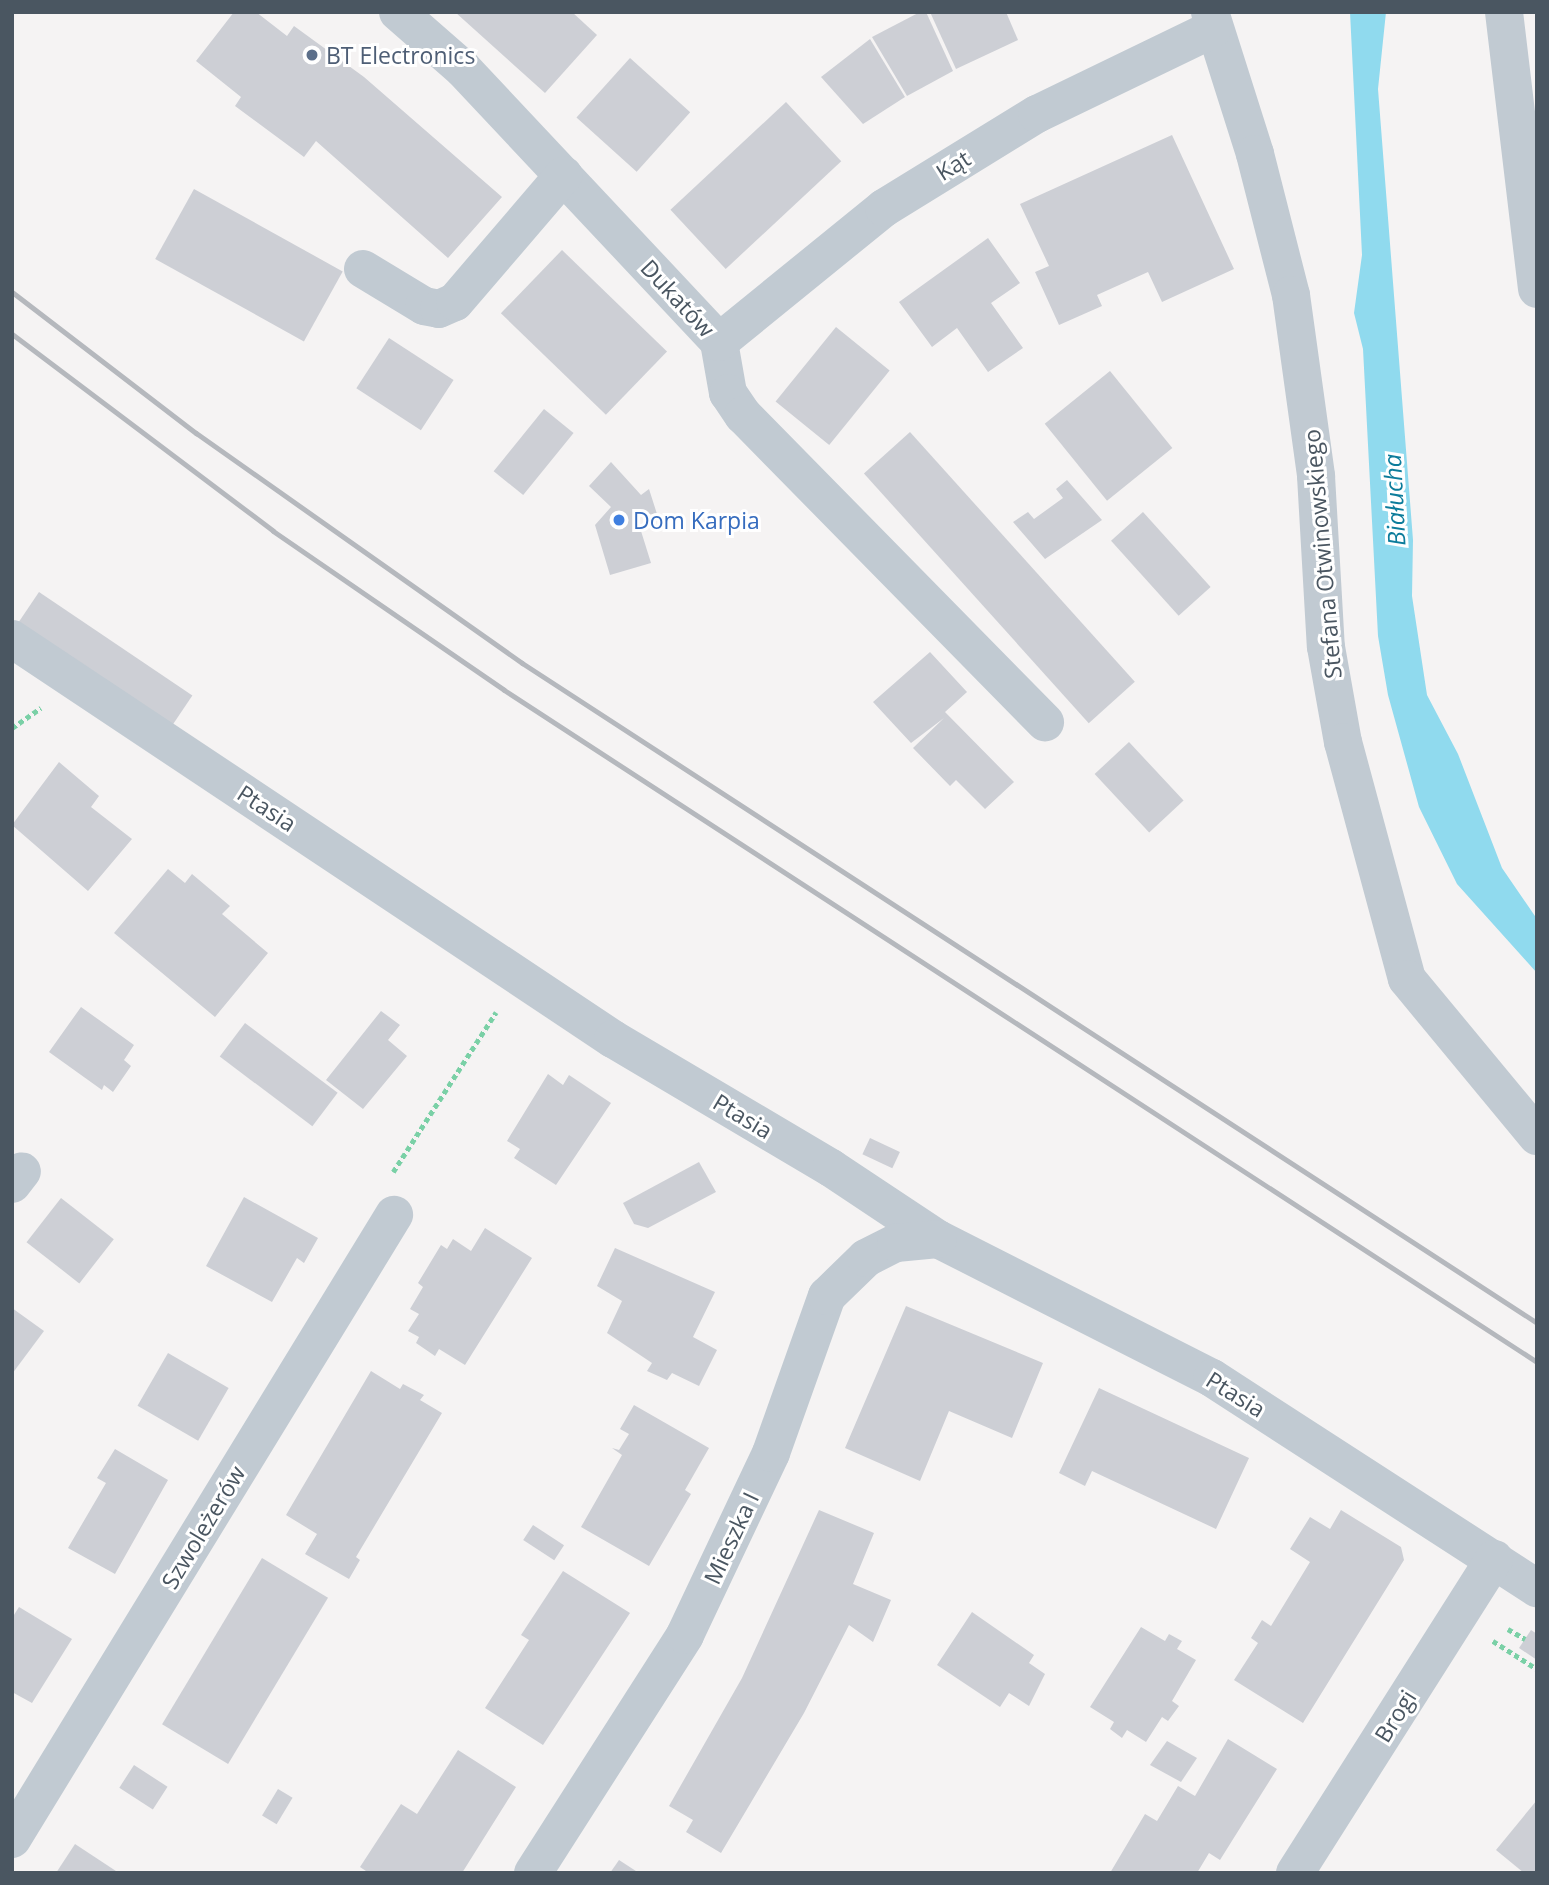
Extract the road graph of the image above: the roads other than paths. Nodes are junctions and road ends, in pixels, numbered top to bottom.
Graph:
1 (398, 12) edge
2 (1504, 12) edge
3 (1212, 20) edge
4 (564, 175) junction
5 (363, 270) dead end
6 (1537, 289) edge
7 (719, 342) junction
8 (12, 639) edge
9 (1045, 722) dead end
10 (1537, 1136) edge
11 (394, 1215) road end
12 (938, 1239) junction
13 (1494, 1559) junction
14 (1537, 1588) edge
15 (12, 1839) edge
16 (533, 1873) edge
17 (1295, 1873) edge

1 - 4 street, Dukatów
2 - 6 street
3 - 7 street, Kąt
3 - 10 street, Stefana Otwinowskiego
4 - 5 street
4 - 7 street, Dukatów
7 - 9 street, Dukatów
8 - 12 street, Ptasia
11 - 15 street, Szwoleżerów
12 - 13 street, Ptasia
12 - 16 street, Mieszka I
13 - 14 street, Ptasia
13 - 17 street, Brogi

